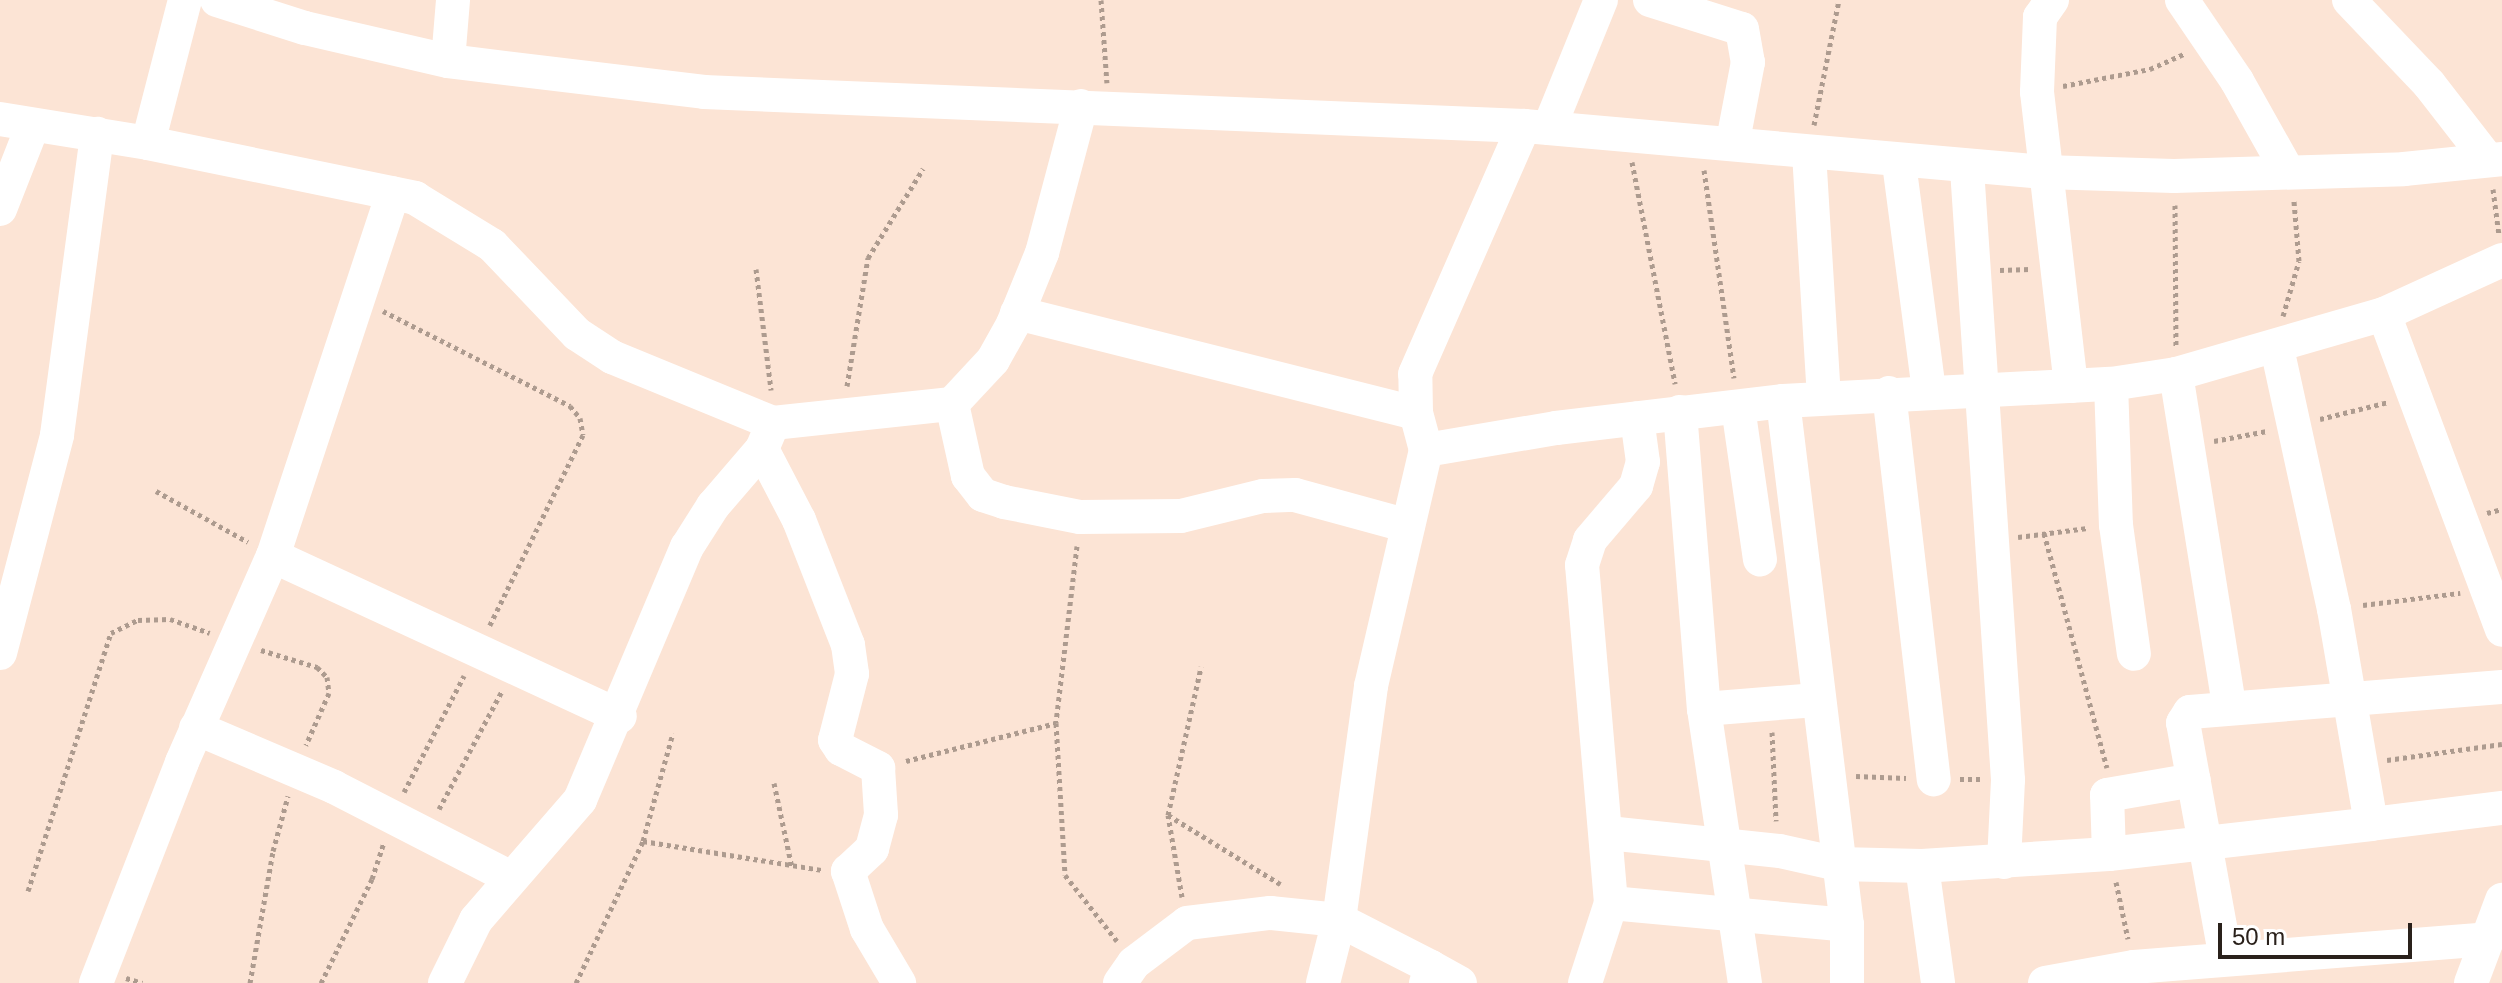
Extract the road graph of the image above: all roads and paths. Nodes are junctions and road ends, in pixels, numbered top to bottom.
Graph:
1 (185, 0) edge
2 (217, 0) edge
3 (453, 0) edge
4 (1101, 0) edge
5 (1601, 0) edge
6 (1650, 0) edge
7 (1839, 0) edge
8 (2052, 0) edge
9 (2182, 0) edge
10 (2349, 0) edge
11 (2211, 42) junction
12 (448, 61) junction
13 (2037, 92) junction
14 (1095, 107) junction
15 (16, 122) edge
16 (1536, 127) junction
17 (97, 134) junction
18 (1626, 135) junction
19 (1699, 138) junction
20 (1733, 141) junction
21 (148, 143) junction
22 (1809, 153) junction
23 (2495, 160) edge
24 (1899, 163) junction
25 (923, 169) dead end
26 (1967, 169) junction
27 (2044, 172) junction
28 (2288, 172) junction
29 (2174, 176) junction
30 (393, 193) junction
31 (0, 209) edge
32 (2502, 252) edge
33 (2502, 260) edge
34 (2055, 268) junction
35 (756, 269) dead end
36 (1975, 271) junction
37 (357, 298) junction
38 (1017, 313) junction
39 (2384, 314) junction
40 (2277, 348) junction
41 (2176, 374) junction
42 (2111, 384) junction
43 (2071, 386) junction
44 (1984, 389) junction
45 (1929, 392) junction
46 (1889, 393) junction
47 (2415, 395) junction
48 (1824, 398) junction
49 (1783, 401) junction
50 (952, 404) junction
51 (1738, 407) junction
52 (1680, 412) junction
53 (1416, 413) junction
54 (1637, 418) junction
55 (842, 419) junction
56 (2298, 425) junction
57 (768, 436) junction
58 (2190, 446) junction
59 (1426, 450) junction
60 (156, 491) dead end
61 (1080, 517) junction
62 (2116, 525) junction
63 (1408, 526) junction
64 (273, 556) junction
65 (1760, 559) dead end
66 (2490, 589) junction
67 (2334, 609) junction
68 (2502, 630) edge
69 (235, 641) junction
70 (476, 651) junction
71 (0, 653) edge
72 (2134, 654) dead end
73 (1201, 667) dead end
74 (514, 668) junction
75 (2502, 687) edge
76 (1817, 700) junction
77 (2349, 701) junction
78 (1771, 703) junction
79 (2229, 706) junction
80 (1704, 709) junction
81 (620, 716) junction
82 (1056, 723) junction
83 (196, 728) junction
84 (673, 733) dead end
85 (2502, 744) edge
86 (2362, 763) junction
87 (878, 768) junction
88 (296, 770) junction
89 (1827, 775) junction
90 (1934, 779) junction
91 (2008, 780) junction
92 (2194, 780) junction
93 (774, 783) dead end
94 (2113, 791) junction
95 (2502, 808) edge
96 (1168, 815) junction
97 (2371, 824) junction
98 (427, 831) junction
99 (1608, 833) junction
100 (2203, 840) junction
101 (643, 841) junction
102 (1728, 844) junction
103 (1780, 851) junction
104 (2109, 854) junction
105 (2004, 862) junction
106 (1838, 864) junction
107 (1922, 866) junction
108 (511, 878) junction
109 (1287, 888) dead end
110 (28, 891) dead end
111 (2502, 900) edge
112 (1611, 903) junction
113 (1737, 913) junction
114 (1339, 920) junction
115 (1187, 923) junction
116 (1847, 925) junction
117 (2488, 939) junction
118 (2226, 959) junction
119 (2134, 967) junction
120 (1127, 973) edge
121 (1439, 978) edge
122 (96, 983) edge
123 (250, 983) edge
124 (445, 983) edge
125 (576, 983) edge
126 (899, 983) edge
127 (1323, 983) edge
128 (1585, 983) edge
129 (1745, 983) edge
130 (1847, 983) edge
131 (1938, 983) edge
132 (2045, 983) edge
133 (2471, 983) edge

1 - 21 street
2 - 12 street
3 - 12 street
4 - 14 path
5 - 16 street
6 - 20 street
7 - 22 path
8 - 13 street
9 - 11 street
10 - 23 street
11 - 13 path
11 - 28 street
12 - 14 street
13 - 27 street
14 - 16 street
14 - 38 street
15 - 17 street
15 - 31 street
16 - 18 street
16 - 53 street
17 - 21 street
17 - 71 street
18 - 19 street
18 - 52 path
19 - 20 street
19 - 51 path
20 - 22 street
21 - 30 street
22 - 24 street
22 - 48 street
23 - 28 street
23 - 32 path
24 - 26 street
24 - 45 street
25 - 55 path
26 - 27 street
26 - 36 street
27 - 29 street
27 - 34 street
28 - 29 street
28 - 40 path
29 - 41 path
30 - 37 street
30 - 57 street
33 - 39 street
34 - 36 path
34 - 43 street
35 - 57 path
36 - 44 street
37 - 64 street
37 - 70 path
38 - 50 street
38 - 53 street
39 - 40 street
39 - 47 street
40 - 41 street
40 - 56 street
41 - 42 street
41 - 58 street
42 - 43 street
42 - 62 street
43 - 44 street
44 - 45 street
44 - 91 street
45 - 46 street
46 - 48 street
46 - 90 street
47 - 56 path
47 - 66 street
48 - 49 street
49 - 51 street
49 - 76 street
50 - 55 street
50 - 61 street
51 - 52 street
51 - 65 street
52 - 54 street
52 - 80 street
53 - 59 street
54 - 59 street
54 - 99 street
55 - 57 street
56 - 58 path
56 - 67 street
57 - 81 street
57 - 87 street
58 - 79 street
59 - 63 street
60 - 64 path
61 - 63 street
61 - 82 path
62 - 72 street
62 - 94 path
63 - 114 street
64 - 69 street
64 - 70 street
66 - 67 path
66 - 68 street
67 - 77 street
69 - 83 street
69 - 88 path
69 - 110 path
70 - 74 street
73 - 96 path
74 - 81 street
74 - 98 path
75 - 77 street
76 - 78 street
76 - 89 street
77 - 79 street
77 - 86 street
78 - 80 street
78 - 103 path
79 - 92 street
80 - 102 street
81 - 108 street
82 - 87 path
82 - 120 path
83 - 88 street
83 - 122 street
84 - 101 path
85 - 86 path
86 - 97 street
87 - 126 street
88 - 98 street
88 - 123 path
89 - 90 path
89 - 106 street
90 - 91 path
91 - 105 street
92 - 94 street
92 - 100 street
93 - 101 path
94 - 104 street
95 - 97 street
96 - 109 path
96 - 115 path
97 - 100 street
98 - 108 street
99 - 102 street
99 - 112 street
100 - 104 street
100 - 118 street
101 - 125 path
102 - 103 street
102 - 113 street
103 - 106 street
104 - 105 street
104 - 119 path
105 - 107 street
106 - 107 street
106 - 116 street
107 - 131 street
108 - 124 street
111 - 117 street
112 - 113 street
112 - 128 street
113 - 116 street
113 - 129 street
114 - 115 street
114 - 121 street
114 - 127 street
115 - 120 street
116 - 130 street
117 - 118 street
117 - 133 street
118 - 119 street
119 - 132 street

